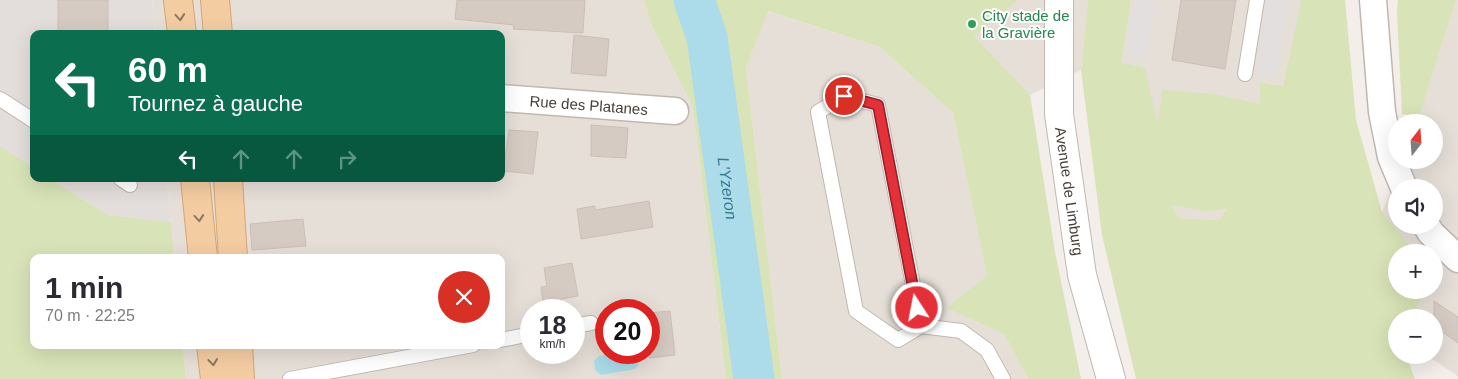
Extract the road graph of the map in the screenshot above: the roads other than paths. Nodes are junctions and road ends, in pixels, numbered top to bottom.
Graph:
1 (178, 0) edge
2 (215, 0) edge
3 (1059, 0) edge
4 (1256, 0) edge
5 (1373, 0) edge
6 (182, 30) edge
7 (218, 30) edge
8 (1245, 74) dead end
9 (505, 98) edge
10 (0, 99) edge
11 (675, 111) dead end
12 (30, 118) edge
13 (1400, 179) edge
14 (195, 182) edge
15 (228, 182) edge
16 (1432, 234) edge
17 (203, 254) edge
18 (233, 254) edge
19 (1458, 259) edge
20 (591, 323) dead end
21 (585, 324) edge
22 (921, 326) junction
23 (520, 336) edge
24 (505, 339) edge
25 (211, 349) edge
26 (238, 349) edge
27 (451, 349) edge
28 (215, 379) edge
29 (240, 379) edge
30 (290, 379) edge
31 (1002, 379) edge
32 (1111, 379) edge

1 -> 6 main road
2 - 7 main road
3 - 32 street, Avenue de Limburg
4 - 8 lane
5 - 13 street
9 - 11 street, Rue des Platanes
10 - 12 lane
14 -> 17 main road
15 - 18 main road
16 - 19 street
20 - 21 lane
22 - 22 lane
22 - 31 lane
23 - 24 lane
25 -> 28 main road
26 - 29 main road
27 - 30 lane

